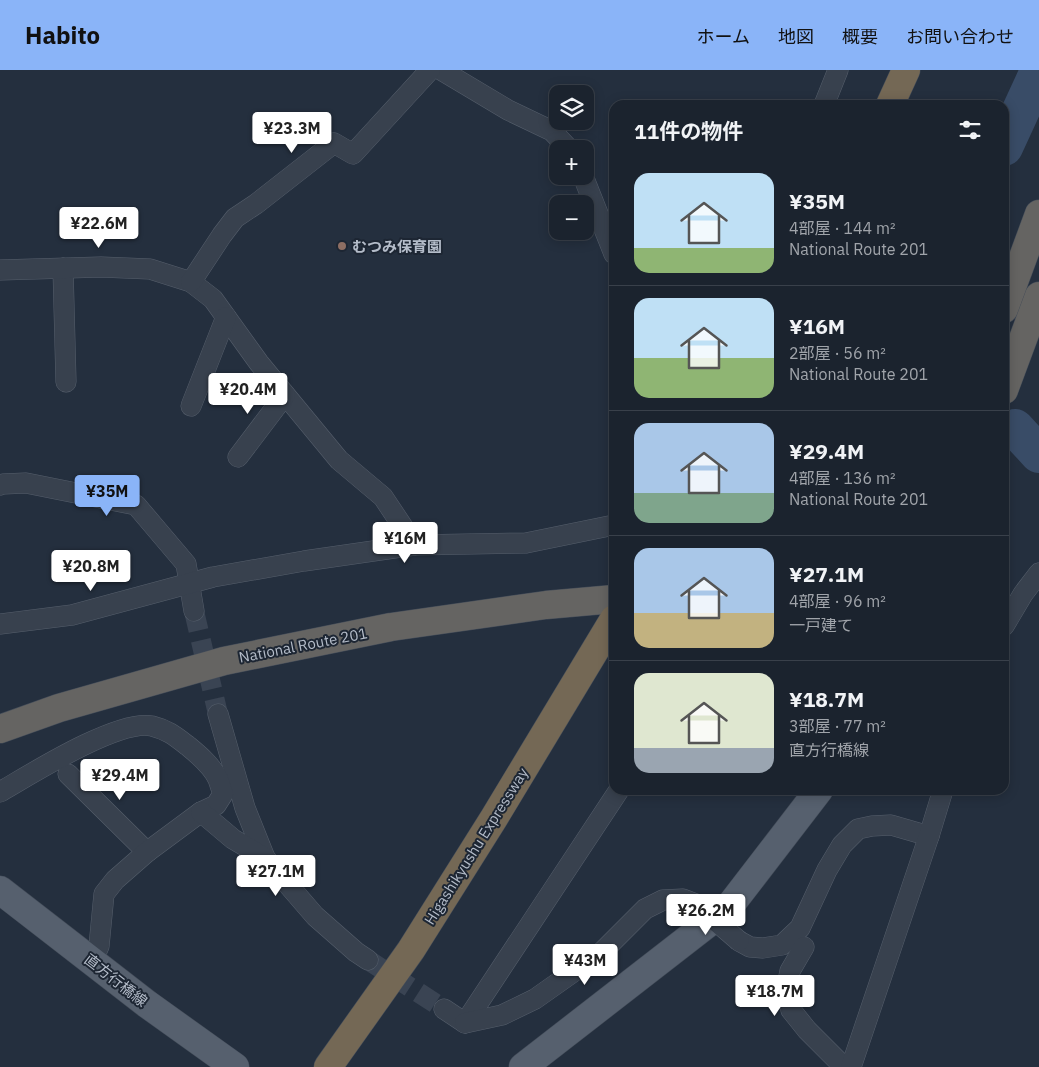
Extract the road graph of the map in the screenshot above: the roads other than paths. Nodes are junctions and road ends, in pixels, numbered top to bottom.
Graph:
1 (430, 70) edge
2 (441, 70) edge
3 (838, 70) edge
4 (906, 70) edge
5 (826, 100) edge
6 (892, 100) edge
7 (560, 140) edge
8 (587, 185) edge
9 (1039, 214) edge
10 (609, 241) edge
11 (63, 268) junction
12 (0, 270) edge
13 (191, 282) junction
14 (1009, 295) edge
15 (1039, 296) edge
16 (226, 317) junction
17 (1009, 377) edge
18 (66, 382) dead end
19 (285, 395) junction
20 (191, 406) dead end
21 (238, 457) dead end
22 (0, 485) edge
23 (609, 526) edge
24 (415, 545) junction
25 (1039, 573) edge
26 (189, 583) junction
27 (609, 599) edge
28 (194, 611) tunnel mouth
29 (1009, 618) edge
30 (0, 624) edge
31 (609, 627) edge
32 (218, 714) tunnel mouth
33 (0, 729) edge
34 (68, 774) dead end
35 (0, 792) edge
36 (616, 795) edge
37 (815, 795) edge
38 (941, 795) edge
39 (201, 812) junction
40 (929, 836) junction
41 (147, 852) junction
42 (265, 858) junction
43 (0, 890) edge
44 (804, 947) dead end
45 (368, 960) tunnel mouth
46 (92, 962) junction
47 (444, 1009) tunnel mouth
48 (465, 1023) junction
49 (235, 1067) edge
50 (328, 1067) edge
51 (523, 1067) edge
52 (844, 1067) edge
53 (851, 1067) edge

1 - 13 street
2 - 7 street
3 - 5 street
4 - 6 highway
8 - 10 street
9 - 14 highway
11 - 12 street
11 - 13 street
11 - 18 street
13 - 16 street
15 - 17 highway
16 - 19 street
16 - 20 street
19 - 21 street
19 - 24 street
22 - 26 street
23 - 24 street
24 - 26 street
25 - 29 street
26 - 28 street
26 - 30 street
27 - 33 highway, National Route 201
31 - 50 highway, Higashikyushu Expressway
32 - 42 street
34 - 41 street
35 - 39 street
36 - 48 street
37 - 51 main road
38 - 40 street
39 - 41 street
39 - 42 street
40 - 48 street, bridge
40 - 53 street
41 - 46 street
42 - 45 street
43 - 46 main road, 直方行橋線
44 - 52 street
46 - 49 main road, 直方行橋線
47 - 48 street

